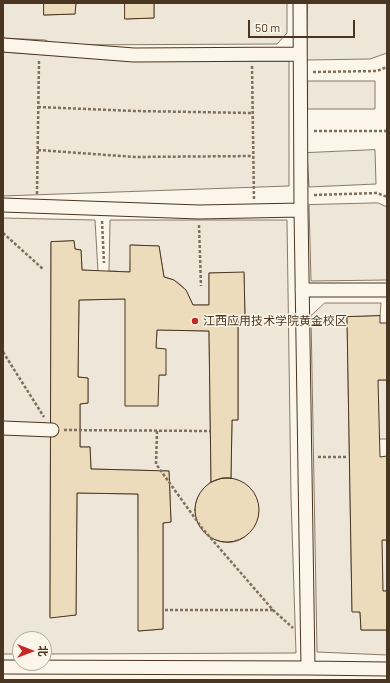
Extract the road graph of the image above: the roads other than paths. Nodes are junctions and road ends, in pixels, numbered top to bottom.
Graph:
1 (300, 3) edge
2 (3, 45) edge
3 (300, 54) junction
4 (3, 205) edge
5 (300, 210) junction
6 (302, 290) junction
7 (387, 290) edge
8 (3, 428) edge
9 (52, 430) road end
10 (3, 667) edge
11 (308, 668) junction
12 (387, 669) edge

1 - 3 street
2 - 3 street
3 - 5 street
4 - 5 street
5 - 6 street
6 - 7 street
6 - 11 street
8 - 9 street
10 - 11 street
11 - 12 street

